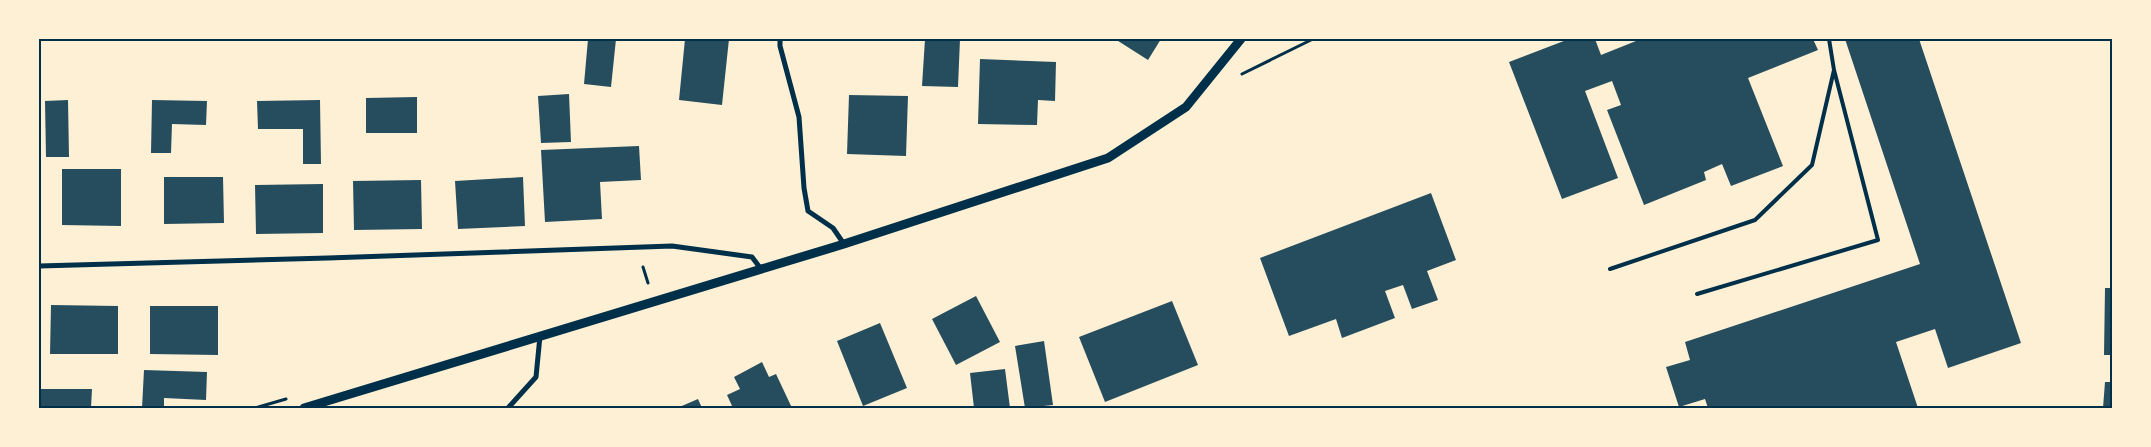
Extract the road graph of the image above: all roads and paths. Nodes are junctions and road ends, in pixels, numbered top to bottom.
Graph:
1 (780, 39) edge
2 (1241, 39) edge
3 (1313, 39) edge
4 (1829, 39) edge
5 (1834, 70) junction
6 (1241, 74) dead end
7 (844, 244) junction
8 (39, 266) edge
9 (761, 269) junction
10 (1610, 269) dead end
11 (1697, 294) dead end
12 (540, 336) junction
13 (304, 408) edge
14 (508, 408) edge

1 - 7 street
2 - 7 street
3 - 6 path
4 - 5 lane
5 - 10 lane
5 - 11 lane
7 - 9 street
8 - 9 street
9 - 12 street
12 - 13 street
12 - 14 street

